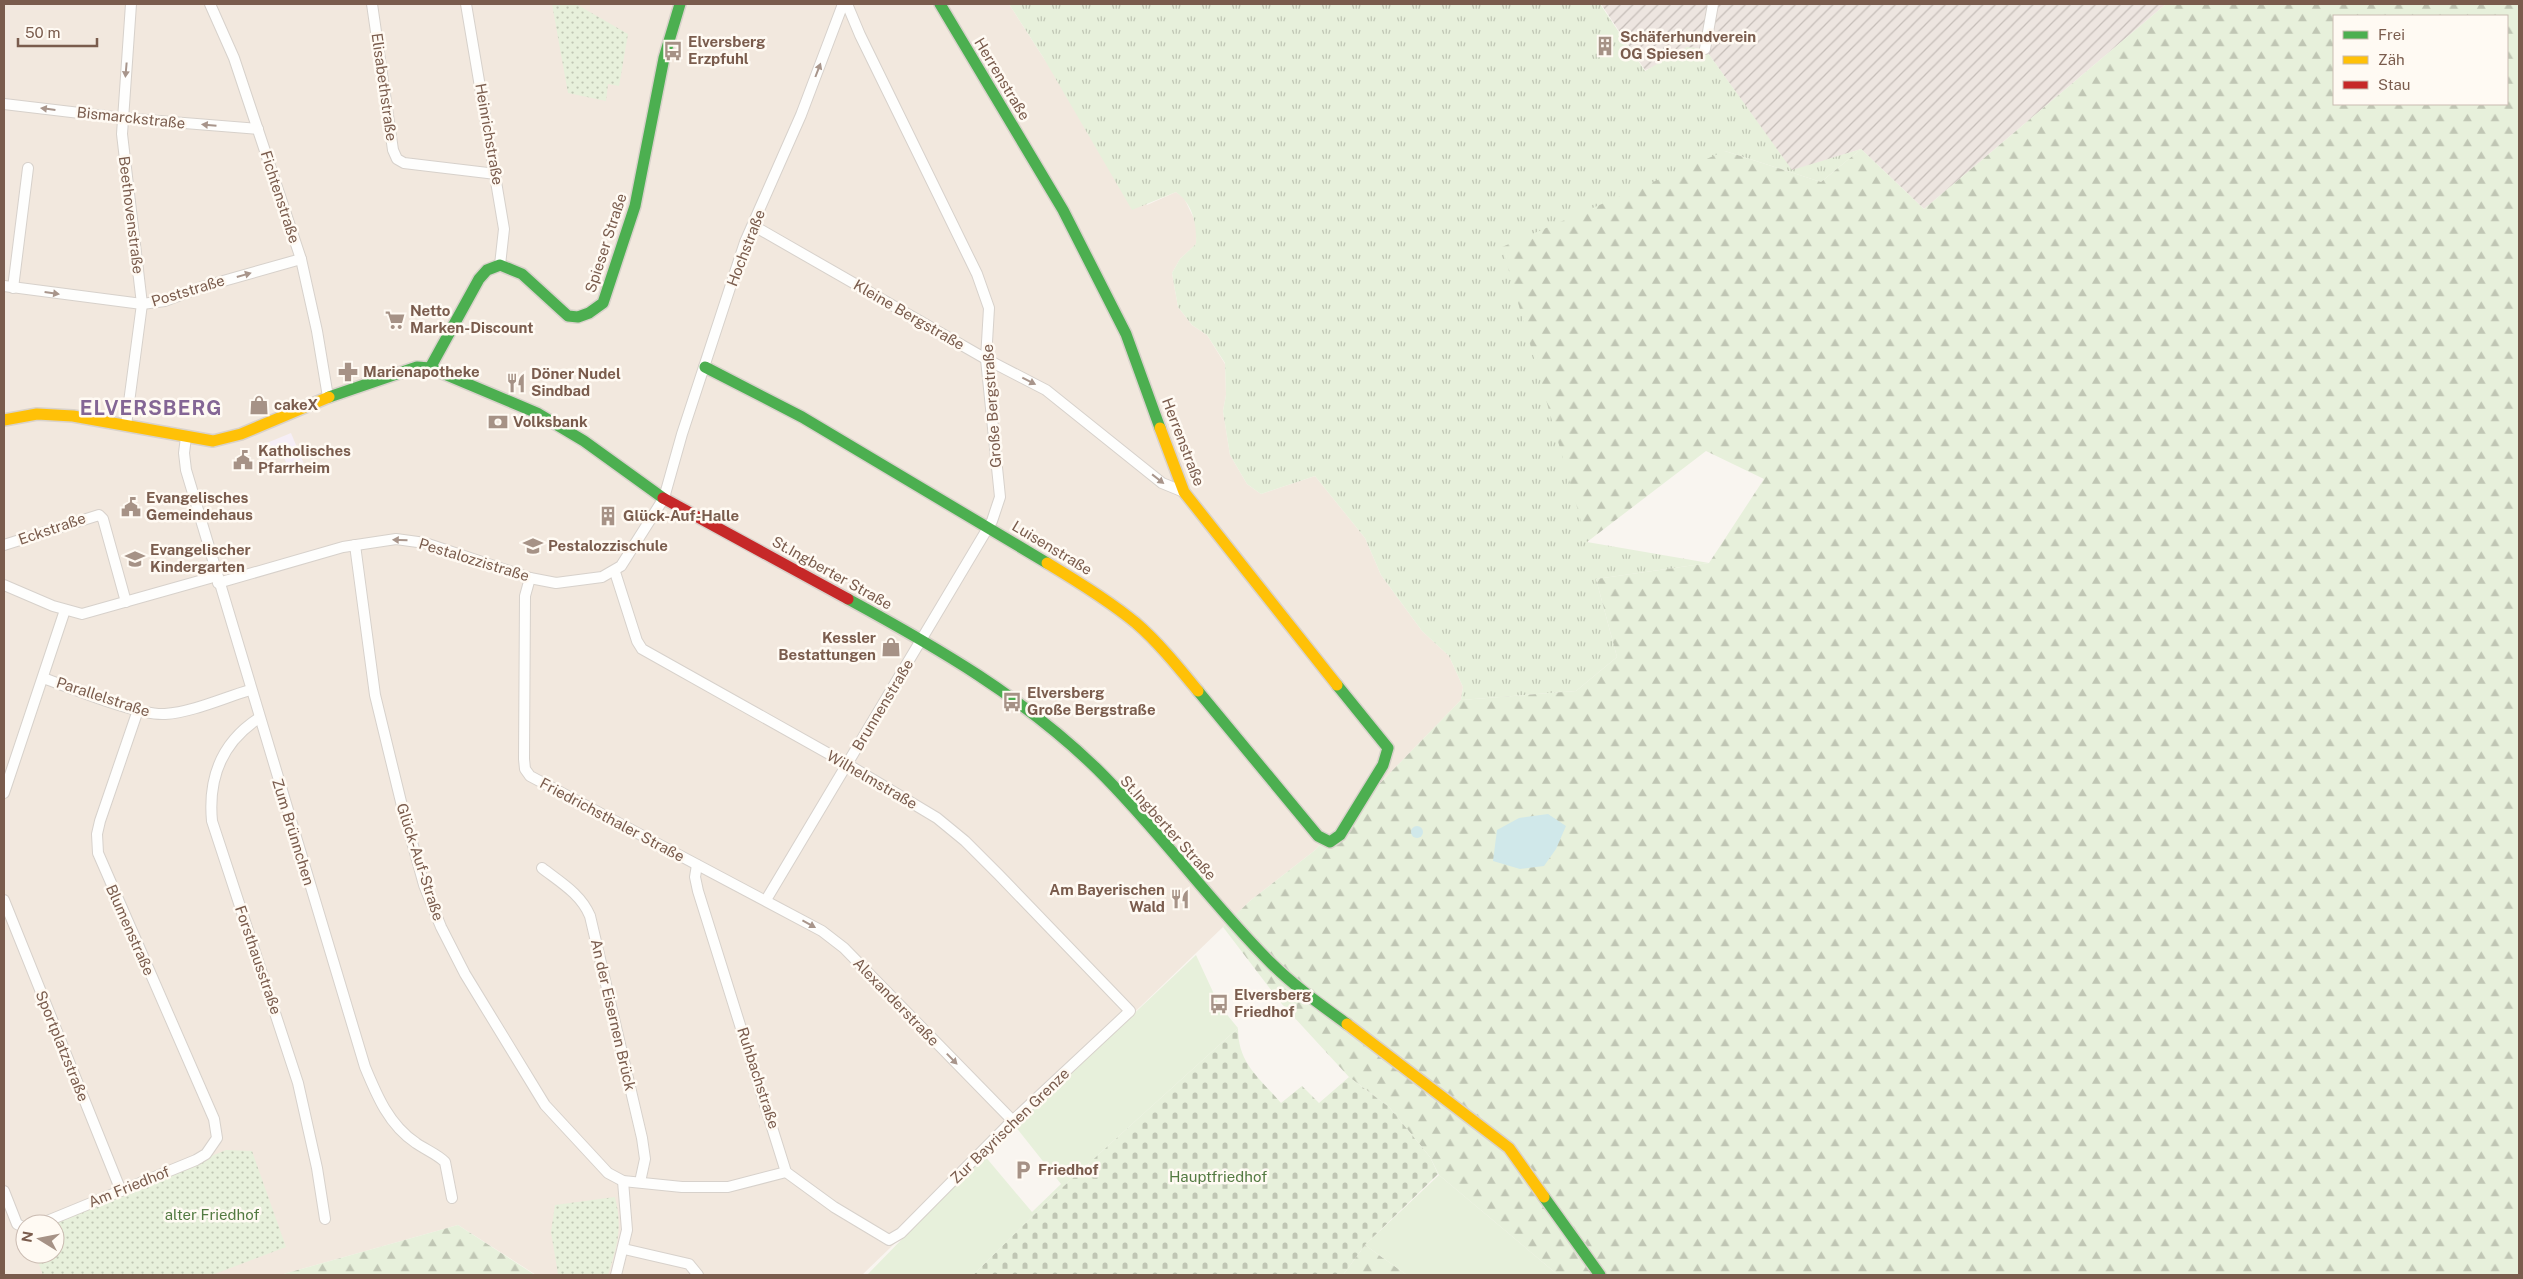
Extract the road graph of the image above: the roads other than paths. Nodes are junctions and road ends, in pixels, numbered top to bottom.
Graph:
1 (132, 4) edge
2 (210, 4) edge
3 (372, 4) edge
4 (466, 4) edge
5 (680, 4) edge
6 (845, 4) edge
7 (940, 4) edge
8 (1713, 4) edge
9 (1705, 49) dead end
10 (4, 104) edge
11 (122, 118) junction
12 (258, 129) junction
13 (28, 168) dead end
14 (496, 174) junction
15 (754, 226) junction
16 (301, 259) junction
17 (500, 265) junction
18 (8, 287) edge
19 (142, 304) junction
20 (986, 359) junction
21 (705, 367) junction
22 (430, 368) junction
23 (328, 397) junction
24 (4, 420) edge
25 (126, 425) junction
26 (186, 437) junction
27 (1184, 492) junction
28 (664, 498) junction
29 (988, 528) junction
30 (355, 545) junction
31 (4, 546) edge
32 (615, 572) junction
33 (530, 578) junction
34 (217, 580) junction
35 (4, 585) edge
36 (126, 602) junction
37 (65, 610) junction
38 (922, 640) junction
39 (43, 678) junction
40 (250, 690) junction
41 (138, 710) junction
42 (259, 718) junction
43 (847, 764) junction
44 (4, 793) edge
45 (1318, 836) joint
46 (697, 865) junction
47 (542, 868) dead end
48 (4, 900) edge
49 (766, 900) junction
50 (1130, 1011) joint
51 (1013, 1121) junction
52 (214, 1144) joint
53 (786, 1172) junction
54 (623, 1181) junction
55 (640, 1182) junction
56 (4, 1191) edge
57 (121, 1191) junction
58 (452, 1198) dead end
59 (65, 1214) edge
60 (325, 1218) dead end
61 (15, 1220) edge
62 (624, 1248) junction
63 (616, 1275) edge
64 (698, 1275) edge
65 (1600, 1275) edge

1 -> 11 street, Beethovenstraße
2 - 12 street, Fichtenstraße
3 - 14 street, Elisabethstraße
4 - 14 street, Heinrichstraße
5 - 17 street, Spieser Straße
15 -> 6 street, Hochstraße
6 - 20 street, Große Bergstraße
7 - 27 street, Herrenstraße
8 - 9 street
11 -> 10 street, Bismarckstraße
12 -> 11 street, Bismarckstraße
11 - 19 street, Beethovenstraße
12 - 16 street, Fichtenstraße
13 - 18 street, Poststraße
14 - 17 street, Heinrichstraße
15 - 20 street, Kleine Bergstraße
15 - 21 street, Hochstraße
19 -> 16 street, Poststraße
16 - 23 street, Fichtenstraße
17 - 22 street
18 -> 19 street, Poststraße
19 - 25 street, Beethovenstraße
20 -> 27 street, Kleine Bergstraße
20 - 29 street, Große Bergstraße
21 - 28 street, Hochstraße
21 - 29 street, Luisenstraße
22 - 23 street, St.Ingberter Straße
22 - 28 street, St.Ingberter Straße
23 - 26 street, St.Ingberter Straße
24 - 25 street, St.Ingberter Straße
25 - 26 street, St.Ingberter Straße
26 - 34 street, Zum Brünnchen
27 - 45 street, Herrenstraße
28 - 32 street
28 - 38 street, St.Ingberter Straße
29 - 38 street, Große Bergstraße
29 - 45 street, Luisenstraße
33 -> 30 street, Pestalozzistraße
30 - 34 street, Pestalozzistraße
30 - 54 street, Glück-Auf-Straße
31 - 36 street, Eckstraße
32 - 33 street, Pestalozzistraße
32 - 43 street, Wilhelmstraße
33 - 46 street, Friedrichsthaler Straße
34 - 36 street, Pestalozzistraße
34 - 40 street, Zum Brünnchen
35 - 37 street, Pestalozzistraße
36 - 37 street, Pestalozzistraße
37 - 39 street
38 - 43 street, Brunnenstraße
38 - 65 street, St.Ingberter Straße
39 - 41 street, Parallelstraße
39 - 44 street
40 - 41 street, Parallelstraße
40 - 42 street, Zum Brünnchen
41 - 52 street, Blumenstraße
42 - 58 street, Zum Brünnchen
42 - 60 street, Forsthausstraße
43 - 49 street, Brunnenstraße
43 - 50 street, Wilhelmstraße
46 - 49 street, Friedrichsthaler Straße
46 - 53 street, Ruhbachstraße
47 - 55 street, An der Eisernen Brück
48 - 57 street, Sportplatzstraße
49 -> 51 street, Alexanderstraße
50 - 51 street, Zur Bayrischen Grenze
51 - 53 street, Zur Bayrischen Grenze
52 - 57 street, Am Friedhof
53 - 55 street
54 - 55 street
54 - 62 street
56 - 61 street
57 - 59 street, Am Friedhof
62 - 63 street
62 - 64 street

